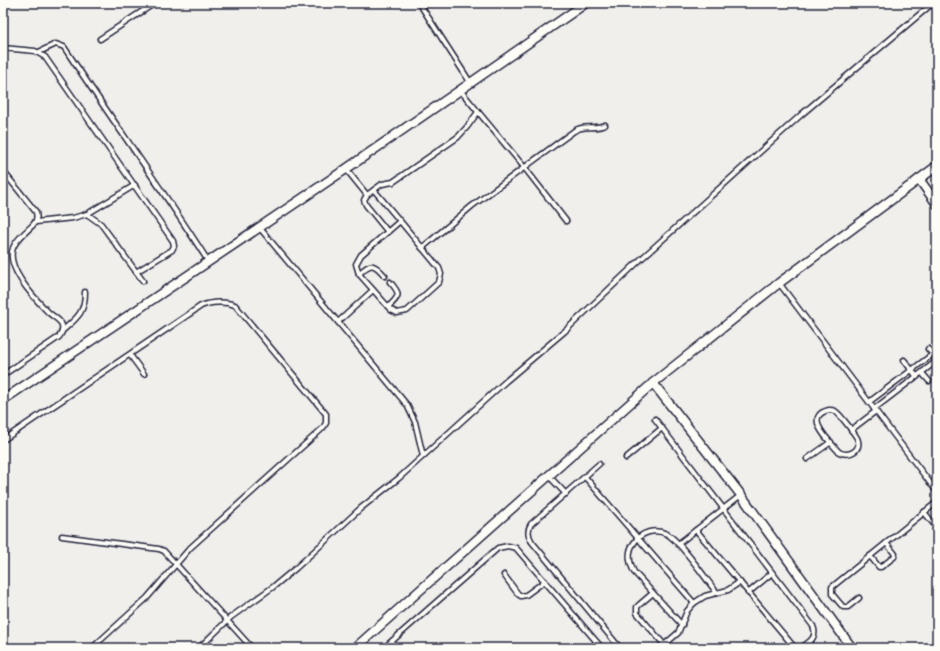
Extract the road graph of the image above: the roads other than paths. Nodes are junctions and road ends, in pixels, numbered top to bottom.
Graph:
1 (155, 3) edge
2 (419, 3) edge
3 (586, 3) edge
4 (933, 3) edge
5 (100, 39) dead end
6 (3, 48) edge
7 (39, 52) junction
8 (470, 82) junction
9 (460, 90) junction
10 (478, 112) junction
11 (605, 125) dead end
12 (937, 166) edge
13 (524, 167) junction
14 (346, 169) junction
15 (3, 171) edge
16 (919, 179) junction
17 (135, 185) junction
18 (374, 190) junction
19 (367, 195) junction
20 (937, 204) edge
21 (87, 214) junction
22 (400, 221) junction
23 (566, 221) dead end
24 (36, 222) junction
25 (259, 227) junction
26 (388, 232) junction
27 (422, 248) junction
28 (208, 261) junction
29 (136, 272) junction
30 (359, 274) junction
31 (385, 276) dead end
32 (143, 281) dead end
33 (390, 282) dead end
34 (779, 283) junction
35 (373, 290) junction
36 (85, 292) dead end
37 (388, 307) junction
38 (338, 322) junction
39 (62, 331) junction
40 (928, 349) dead end
41 (933, 354) junction
42 (130, 355) junction
43 (904, 360) dead end
44 (912, 370) junction
45 (922, 372) junction
46 (144, 374) dead end
47 (3, 375) edge
48 (917, 377) junction
49 (929, 381) dead end
50 (653, 382) junction
51 (3, 400) edge
52 (869, 402) junction
53 (875, 410) junction
54 (655, 419) dead end
55 (662, 428) junction
56 (851, 430) junction
57 (3, 440) edge
58 (830, 442) junction
59 (423, 456) junction
60 (626, 458) dead end
61 (807, 459) dead end
62 (599, 464) dead end
63 (548, 475) junction
64 (585, 477) junction
65 (937, 492) edge
66 (566, 494) junction
67 (742, 495) junction
68 (937, 502) edge
69 (723, 509) junction
70 (924, 512) junction
71 (937, 528) edge
72 (696, 530) junction
73 (62, 536) dead end
74 (638, 538) junction
75 (886, 543) junction
76 (678, 544) junction
77 (870, 556) junction
78 (176, 564) junction
79 (772, 573) junction
80 (504, 575) dead end
81 (544, 581) junction
82 (740, 582) junction
83 (748, 592) junction
84 (717, 593) junction
85 (653, 594) junction
86 (859, 598) dead end
87 (694, 603) junction
88 (227, 621) junction
89 (682, 625) junction
90 (666, 646) edge
91 (849, 647) edge
92 (92, 648) edge
93 (199, 648) edge
94 (252, 648) edge
95 (355, 648) edge
96 (384, 648) edge
97 (602, 648) edge
98 (620, 648) edge
99 (795, 648) edge
100 (801, 648) edge

1 - 5 lane
2 - 8 lane
3 - 8 street
4 - 59 lane
6 - 7 lane
7 - 17 lane
7 - 28 lane
8 - 9 street
9 - 10 lane
9 - 14 street
10 - 13 lane
10 - 18 lane
11 - 13 lane
12 - 16 street
13 - 23 lane
13 - 27 lane
14 - 19 lane
14 - 25 street
15 - 24 lane
16 - 20 street
16 - 34 street
17 - 21 lane
17 - 29 lane
18 - 19 lane
18 - 22 lane
19 - 26 lane
21 - 24 lane
21 - 29 lane
22 - 26 lane
22 - 27 lane
24 - 39 lane
25 - 28 street
25 - 38 lane
26 - 30 lane
27 - 37 lane
28 - 51 street
29 - 32 lane
30 - 31 lane
30 - 35 lane
33 - 37 lane
34 - 50 street
34 - 52 lane
35 - 37 lane
35 - 38 lane
36 - 39 lane
38 - 59 lane
39 - 47 lane
40 - 41 lane
41 - 44 lane
41 - 45 lane
42 - 46 lane
42 - 57 lane
42 - 78 lane
43 - 44 lane
44 - 48 lane
44 - 52 lane
45 - 48 lane
45 - 49 lane
48 - 53 lane
50 - 63 street
50 - 67 street
52 - 53 lane
53 - 56 lane
53 - 65 lane
54 - 55 lane
55 - 60 lane
55 - 69 lane
56 - 58 lane
56 - 58 lane
58 - 61 lane
59 - 88 lane
62 - 64 lane
63 - 66 lane
63 - 95 street
64 - 66 lane
64 - 74 lane
66 - 98 lane
67 - 69 lane
67 - 91 street
68 - 70 lane
69 - 72 lane
69 - 79 lane
70 - 71 lane
70 - 75 lane
72 - 76 lane
72 - 82 lane
73 - 78 lane
74 - 76 lane
74 - 85 lane
74 - 87 lane
75 - 77 lane
75 - 77 lane
76 - 84 lane
77 - 86 lane
78 - 88 lane
78 - 92 lane
79 - 83 lane
79 - 100 lane
80 - 81 lane
81 - 96 lane
81 - 97 lane
82 - 83 lane
82 - 84 lane
83 - 99 lane
84 - 87 lane
85 - 89 lane
85 - 90 lane
87 - 89 lane
88 - 93 lane
88 - 94 lane
89 - 90 lane

